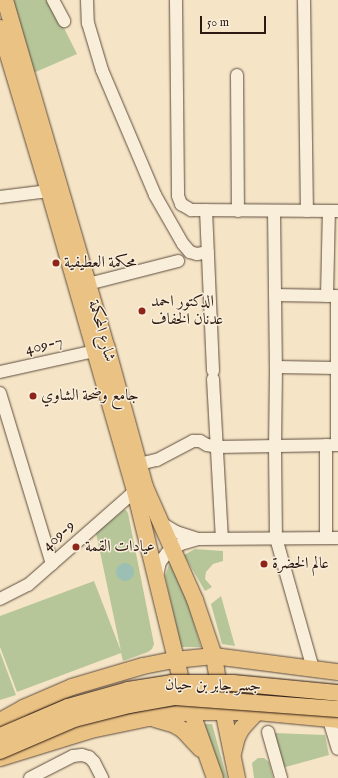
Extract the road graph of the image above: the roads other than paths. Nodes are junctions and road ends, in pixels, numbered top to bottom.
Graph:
1 (5, 0) edge
2 (53, 0) edge
3 (87, 0) edge
4 (176, 0) edge
5 (304, 0) edge
6 (64, 21) dead end
7 (0, 28) edge
8 (237, 75) dead end
9 (49, 191) junction
10 (0, 197) edge
11 (181, 204) junction
12 (164, 210) junction
13 (206, 210) junction
14 (238, 211) junction
15 (274, 211) junction
16 (307, 211) junction
17 (334, 211) edge
18 (208, 252) junction
19 (178, 261) dead end
20 (88, 284) junction
21 (275, 295) junction
22 (334, 296) edge
23 (95, 351) junction
24 (276, 367) junction
25 (337, 368) junction
26 (0, 372) edge
27 (0, 393) edge
28 (334, 445) edge
29 (275, 446) junction
30 (217, 447) junction
31 (139, 464) junction
32 (135, 491) junction
33 (160, 523) junction
34 (222, 538) junction
35 (276, 538) junction
36 (332, 538) edge
37 (198, 539) junction
38 (171, 550) junction
39 (52, 564) junction
40 (156, 577) junction
41 (0, 599) edge
42 (214, 656) junction
43 (175, 660) junction
44 (313, 669) junction
45 (338, 672) edge
46 (180, 676) dead end
47 (217, 676) dead end
48 (338, 692) edge
49 (223, 708) junction
50 (190, 709) junction
51 (256, 712) junction
52 (335, 716) edge
53 (149, 718) junction
54 (0, 721) edge
55 (268, 732) dead end
56 (0, 736) edge
57 (338, 749) edge
58 (0, 751) edge
59 (0, 758) edge
60 (208, 758) junction
61 (232, 759) junction
62 (30, 778) edge
63 (102, 778) edge
64 (215, 778) edge
65 (237, 778) edge
66 (281, 778) edge

1 - 20 main road, شارع المحكمة
2 - 6 street
3 - 12 street
4 - 11 street
5 - 16 street
7 - 9 main road, شارع المحكمة
8 - 14 street
9 - 10 street
9 - 23 main road, شارع المحكمة
11 - 12 street
11 - 13 street
12 - 18 street
13 - 14 street
13 - 18 street
14 - 15 street
15 - 16 street
15 - 21 street
16 - 17 street
17 - 22 street
18 - 30 street
19 - 20 street
20 - 31 main road, شارع المحكمة
21 - 22 street
21 - 24 street
22 - 25 street
23 - 26 street, 409-7
23 - 32 main road, شارع المحكمة
24 - 25 street
24 - 29 street
25 - 28 street
27 - 39 street
28 - 29 street
28 - 36 street
29 - 30 street
29 - 35 street
30 - 31 street
30 - 34 street
31 - 33 main road, شارع المحكمة
32 - 39 street, 409-9
32 - 40 main road, شارع المحكمة
33 - 37 street
33 - 38 main road, شارع المحكمة
34 - 35 street
34 - 37 street
35 - 36 street
35 - 44 street
37 - 38 street
38 - 40 street
38 - 42 main road, شارع المحكمة
39 - 41 street, 409-9
40 - 43 main road, شارع المحكمة
42 - 43 main road
42 - 44 main road
42 - 47 main road, شارع المحكمة
43 - 46 main road, شارع المحكمة
43 - 54 main road
44 - 45 main road
48 - 56 main road, جسر جابر بن حيان, bridge
49 - 50 main road
49 - 51 main road
49 - 61 main road
50 - 53 main road
50 - 60 main road
51 - 52 main road
51 - 61 main road
52 - 57 street
52 - 58 main road, جسر جابر بن حيان, bridge
53 - 59 main road
53 - 60 main road
55 - 66 street
60 - 64 main road
61 - 65 main road
62 - 63 street

